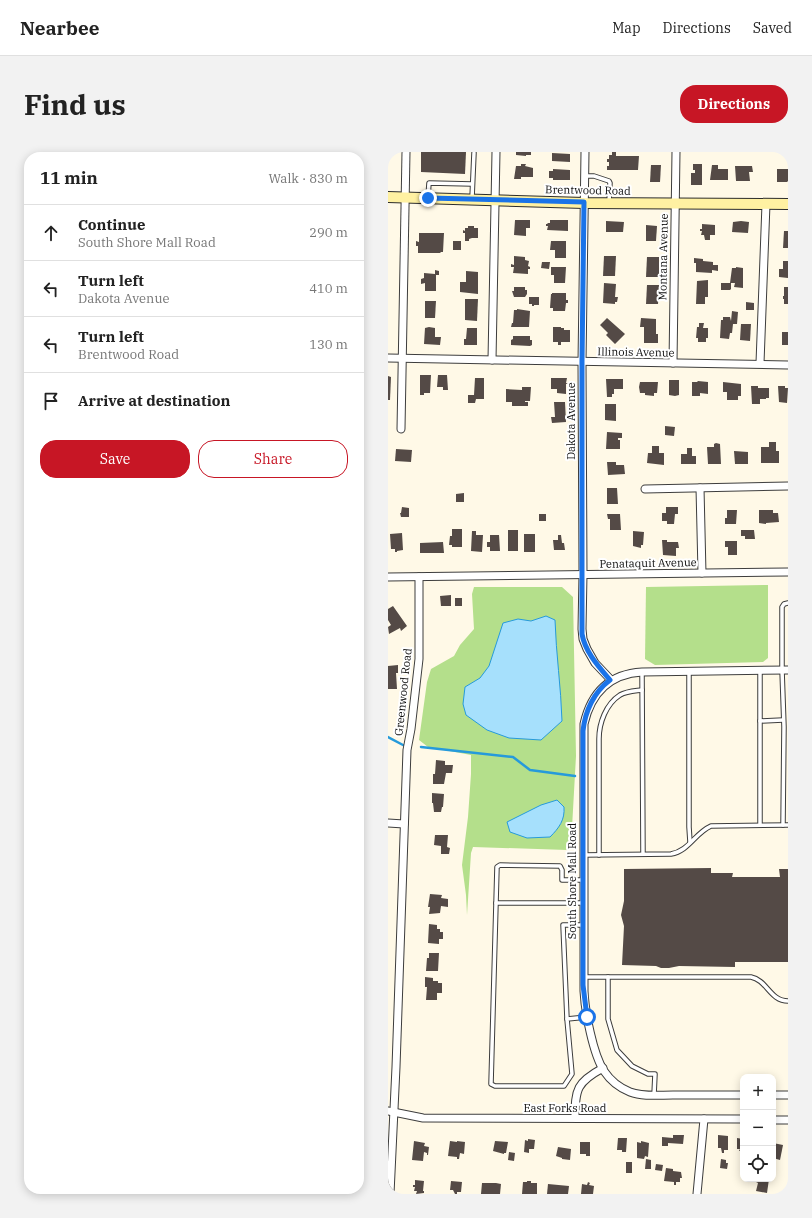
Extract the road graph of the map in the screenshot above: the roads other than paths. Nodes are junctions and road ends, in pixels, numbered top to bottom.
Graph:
1 (406, 152) edge
2 (496, 152) edge
3 (585, 152) edge
4 (676, 152) edge
5 (474, 153) edge
6 (585, 176) junction
7 (472, 184) junction
8 (388, 197) edge
9 (406, 198) junction
10 (428, 198) junction
11 (472, 199) junction
12 (495, 199) junction
13 (584, 202) junction
14 (609, 203) junction
15 (675, 203) junction
16 (766, 204) junction
17 (788, 204) edge
18 (388, 358) edge
19 (403, 359) junction
20 (492, 360) junction
21 (582, 362) junction
22 (673, 363) junction
23 (760, 363) junction
24 (788, 364) edge
25 (401, 429) dead end
26 (788, 486) edge
27 (700, 488) junction
28 (645, 489) dead end
29 (788, 572) edge
30 (702, 573) junction
31 (583, 574) junction
32 (388, 577) edge
33 (419, 577) junction
34 (788, 603) edge
35 (760, 670) junction
36 (785, 670) edge
37 (642, 672) junction
38 (688, 672) junction
39 (610, 680) junction
40 (642, 690) junction
41 (784, 720) junction
42 (760, 722) junction
43 (786, 727) edge
44 (388, 823) edge
45 (404, 824) junction
46 (760, 825) junction
47 (783, 825) junction
48 (788, 825) edge
49 (690, 842) junction
50 (643, 854) junction
51 (583, 855) junction
52 (598, 855) junction
53 (583, 880) junction
54 (496, 902) junction
55 (583, 903) junction
56 (584, 925) junction
57 (583, 977) junction
58 (608, 977) junction
59 (788, 1001) edge
60 (587, 1017) junction
61 (567, 1019) junction
62 (603, 1068) junction
63 (654, 1095) junction
64 (740, 1095) edge
65 (776, 1095) edge
66 (788, 1095) edge
67 (391, 1111) edge
68 (575, 1118) junction
69 (704, 1119) junction
70 (740, 1120) edge
71 (776, 1120) edge
72 (788, 1120) edge
73 (390, 1194) edge
74 (697, 1194) edge

1 - 9 street
2 - 12 street
3 - 6 street, Dakota Avenue
4 - 15 street, Montana Avenue
5 - 7 lane
6 - 13 street, Dakota Avenue
6 - 14 lane
7 - 10 lane
7 - 11 lane
8 - 9 street, Brentwood Road
9 - 10 street, Brentwood Road
9 - 19 street
10 - 11 street, Brentwood Road
11 - 12 street, Brentwood Road
12 - 13 street, Brentwood Road
12 - 20 street
13 - 14 street, Brentwood Road
13 - 21 street, Dakota Avenue
14 - 15 street, Brentwood Road
15 - 16 street, Brentwood Road
15 - 22 street, Montana Avenue
16 - 17 street, Brentwood Road
16 - 23 street
18 - 19 street, Illinois Avenue
19 - 20 street, Illinois Avenue
19 - 25 street
20 - 21 street, Illinois Avenue
21 - 22 street, Illinois Avenue
21 - 31 street, Dakota Avenue
22 - 23 street, Illinois Avenue
23 - 24 street, Illinois Avenue
26 - 27 street
27 - 28 street
27 - 30 street
29 - 30 street, Penataquit Avenue
30 - 31 street, Penataquit Avenue
31 - 33 street, Penataquit Avenue
31 - 39 street, Dakota Avenue
32 - 33 street, Penataquit Avenue
33 - 45 street, Greenwood Road
34 - 36 lane
35 - 36 street
35 - 38 street
35 - 42 lane
36 - 41 lane
37 - 38 street
37 - 39 street
37 - 40 lane
38 - 49 lane
39 - 51 street, South Shore Mall Road
40 - 50 lane
40 - 52 lane
41 - 42 lane
41 - 43 lane
42 - 46 lane
43 - 47 lane
44 - 45 street
45 - 67 street, Greenwood Road
46 - 47 lane
46 - 49 lane
47 - 48 lane
49 - 50 lane
50 - 52 lane
51 - 52 lane
51 - 53 street, South Shore Mall Road
53 - 54 lane
53 - 55 street, South Shore Mall Road
54 - 55 lane
54 - 61 lane
55 - 56 street, South Shore Mall Road
56 - 57 street, South Shore Mall Road
56 - 61 lane
57 - 58 lane
57 - 60 street, South Shore Mall Road
58 - 59 lane
58 - 63 lane
60 - 61 lane
60 - 62 street, South Shore Mall Road
62 - 63 street, South Shore Mall Road
62 - 68 street
63 - 64 street, South Shore Mall Road
65 - 66 street
67 - 68 street, East Forks Road
67 - 73 street, Greenwood Road
68 - 69 street, East Forks Road
69 - 70 street, East Forks Road
69 - 74 street
71 - 72 street

